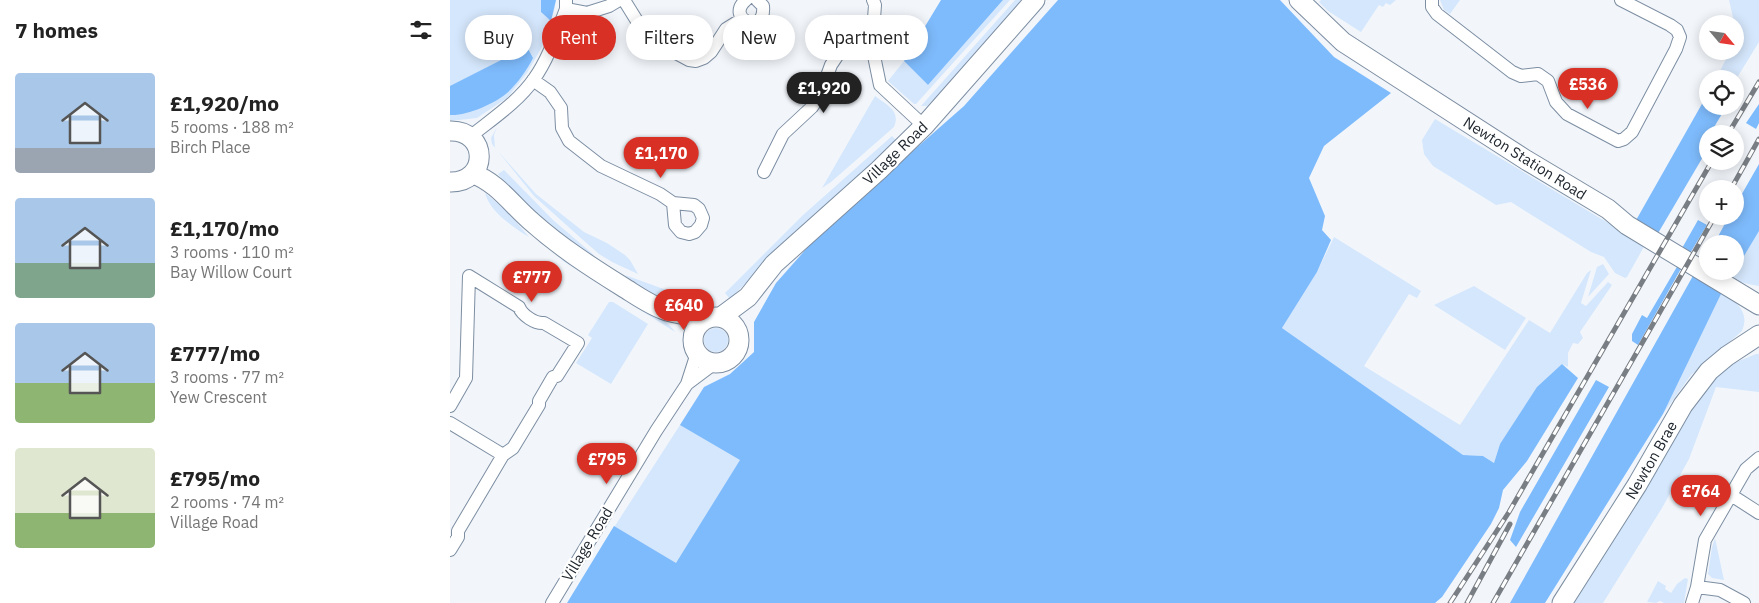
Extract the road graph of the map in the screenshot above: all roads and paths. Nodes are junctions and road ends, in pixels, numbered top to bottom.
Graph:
1 (619, 0) edge
2 (624, 0) edge
3 (746, 0) edge
4 (757, 0) edge
5 (873, 0) edge
6 (1035, 0) edge
7 (1299, 0) edge
8 (1432, 0) edge
9 (1621, 0) edge
10 (566, 4) edge
11 (741, 15) edge
12 (763, 15) edge
13 (874, 15) edge
14 (723, 33) edge
15 (834, 60) edge
16 (875, 60) edge
17 (533, 80) junction
18 (924, 126) junction
19 (450, 130) edge
20 (470, 136) junction
21 (764, 172) dead end
22 (473, 174) junction
23 (450, 182) edge
24 (673, 203) dead end
25 (748, 297) junction
26 (1759, 305) edge
27 (666, 311) junction
28 (1759, 313) edge
29 (715, 318) junction
30 (1759, 324) edge
31 (736, 329) junction
32 (1759, 336) edge
33 (695, 346) junction
34 (715, 363) junction
35 (687, 384) junction
36 (450, 406) edge
37 (450, 423) edge
38 (503, 455) junction
39 (1759, 458) edge
40 (1731, 495) junction
41 (1759, 513) edge
42 (450, 550) edge
43 (1697, 587) junction
44 (552, 603) edge
45 (1562, 603) edge
46 (1692, 603) edge
47 (1744, 603) edge

1 - 10 street
2 - 14 street
3 - 11 street
4 - 12 street
5 - 13 street
6 - 18 street, Village Road
7 - 26 street, Newton Station Road
8 - 9 street
10 - 17 street
15 - 21 street
16 - 18 street
17 - 20 street
17 - 24 street
18 - 25 street, Village Road
19 - 20 street
20 - 22 street
22 - 23 street
22 - 27 street
25 - 29 street, Village Road
25 - 31 street, Village Road
27 - 29 street
27 - 33 street
28 - 30 street
29 - 31 street
29 - 33 street
31 - 34 street
32 - 45 street, Newton Brae
33 - 34 street
33 - 35 street, Village Road
34 - 35 street, Village Road
35 - 44 street, Village Road
36 - 38 street
37 - 38 street
38 - 42 street
39 - 40 street
40 - 41 street
40 - 43 street
43 - 46 street
43 - 47 street

